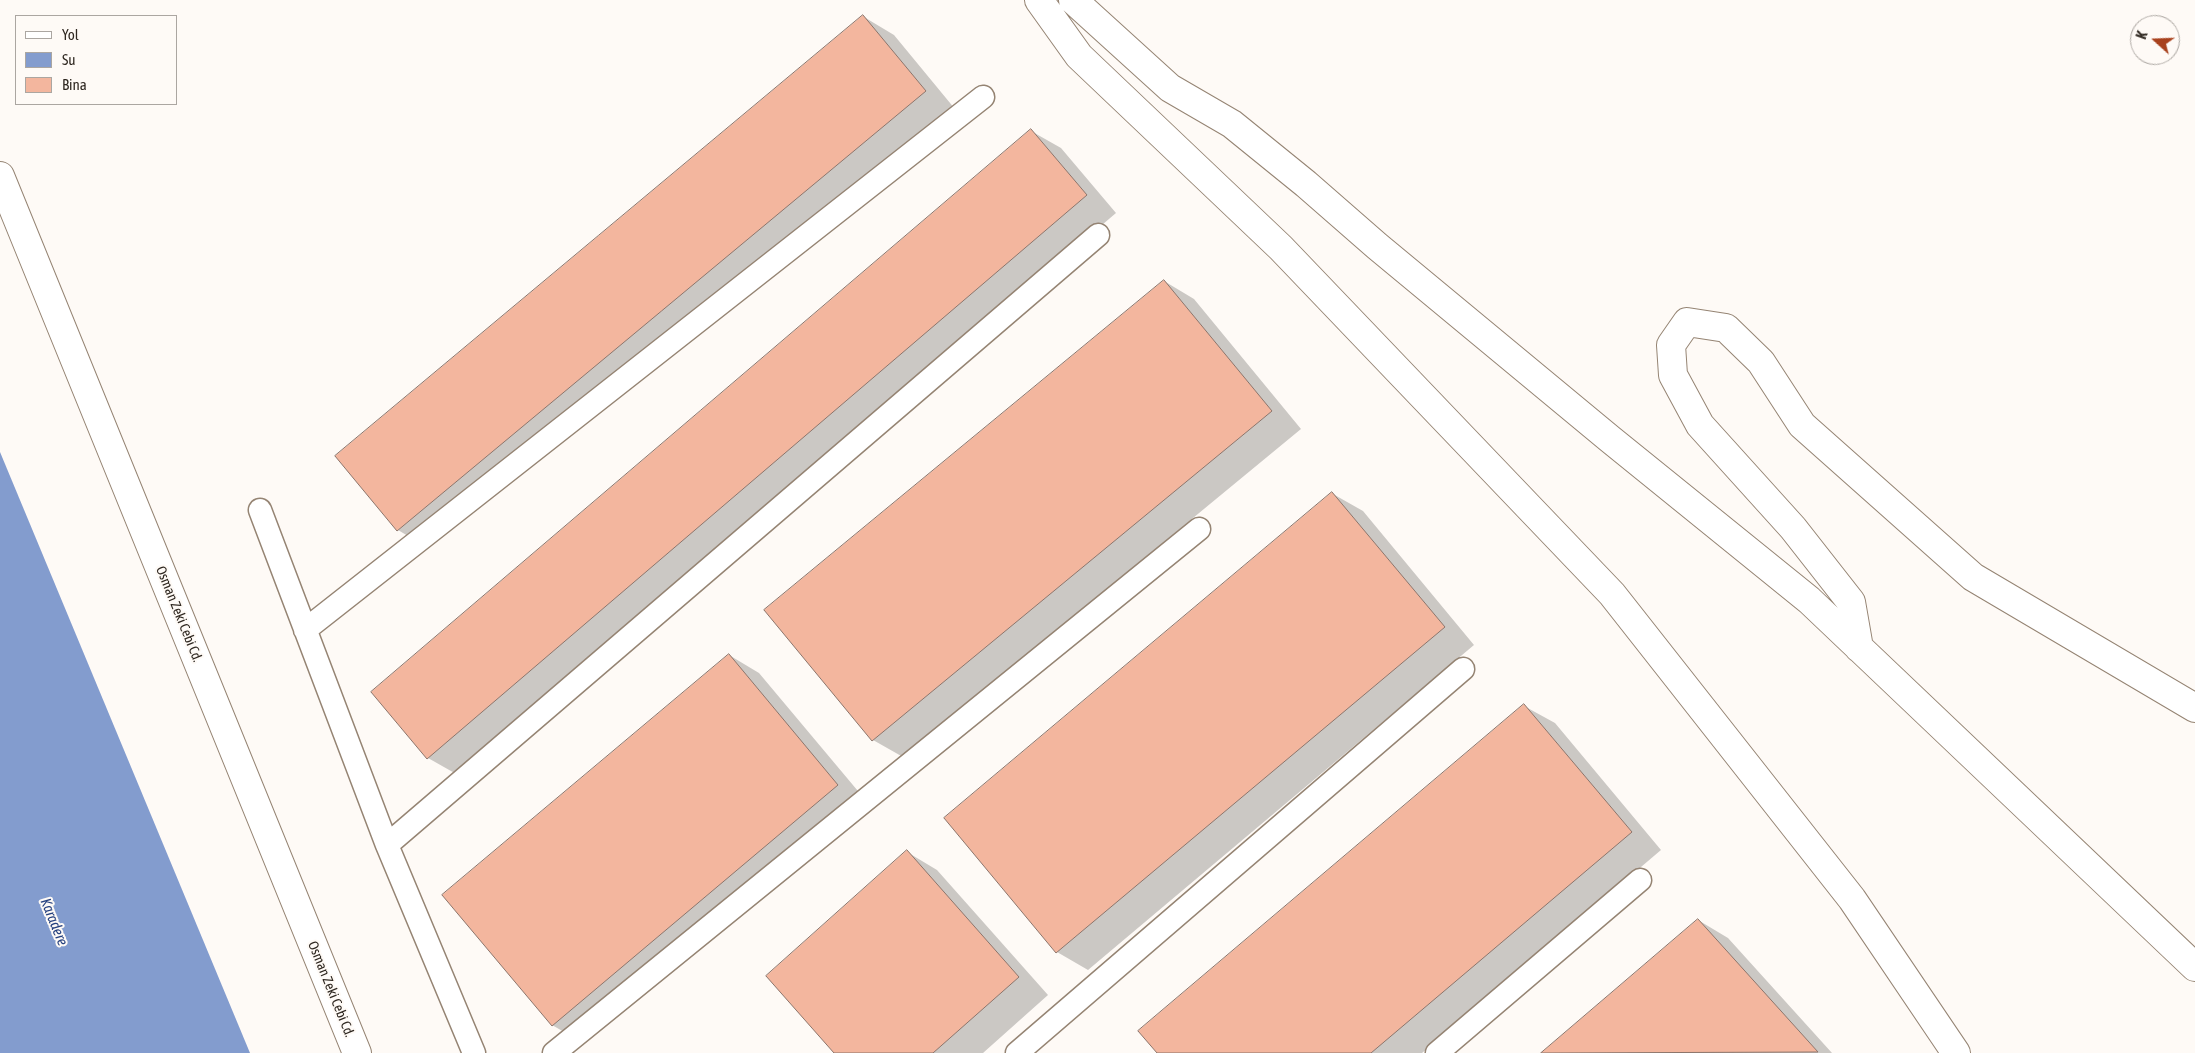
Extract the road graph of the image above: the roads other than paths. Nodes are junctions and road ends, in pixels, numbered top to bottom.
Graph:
1 (1039, 0) edge
2 (1073, 0) edge
3 (983, 97) dead end
4 (0, 176) edge
5 (1098, 235) dead end
6 (260, 510) dead end
7 (1199, 529) dead end
8 (305, 630) junction
9 (1860, 648) junction
10 (1463, 669) dead end
11 (2195, 708) edge
12 (387, 845) junction
13 (1640, 880) dead end
14 (2195, 967) edge
15 (357, 1053) edge
16 (474, 1053) edge
17 (554, 1053) edge
18 (1017, 1053) edge
19 (1437, 1053) edge
20 (1956, 1053) edge

1 - 20 street
2 - 9 street
3 - 8 lane
4 - 15 street, Osman Zeki Cebi Cd.
5 - 12 lane
6 - 8 lane
7 - 17 lane
8 - 12 lane
9 - 11 street
9 - 14 street
10 - 18 lane
12 - 16 lane
13 - 19 lane

